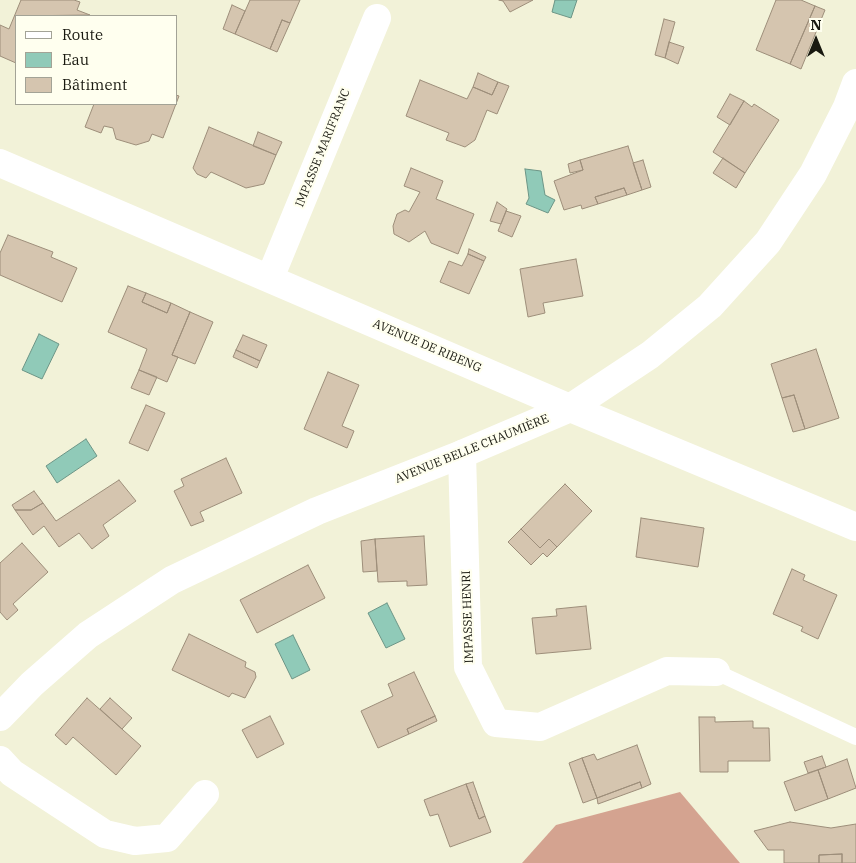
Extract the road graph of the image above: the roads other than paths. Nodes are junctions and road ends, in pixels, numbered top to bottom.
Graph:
1 (377, 18) dead end
2 (856, 83) edge
3 (0, 163) edge
4 (270, 278) junction
5 (570, 408) junction
6 (462, 454) junction
7 (856, 526) edge
8 (716, 672) joint
9 (0, 716) edge
10 (856, 736) edge
11 (0, 760) edge
12 (205, 794) dead end

1 - 4 street, IMPASSE MARIFRANC
2 - 5 street, AVENUE BELLE CHAUMIÈRE
3 - 4 street, AVENUE DE RIBENG
4 - 5 street, AVENUE DE RIBENG
5 - 6 street, AVENUE BELLE CHAUMIÈRE
5 - 7 street, AVENUE DE RIBENG
6 - 8 street, IMPASSE HENRI
6 - 9 street, AVENUE BELLE CHAUMIÈRE
8 - 10 lane
11 - 12 street

